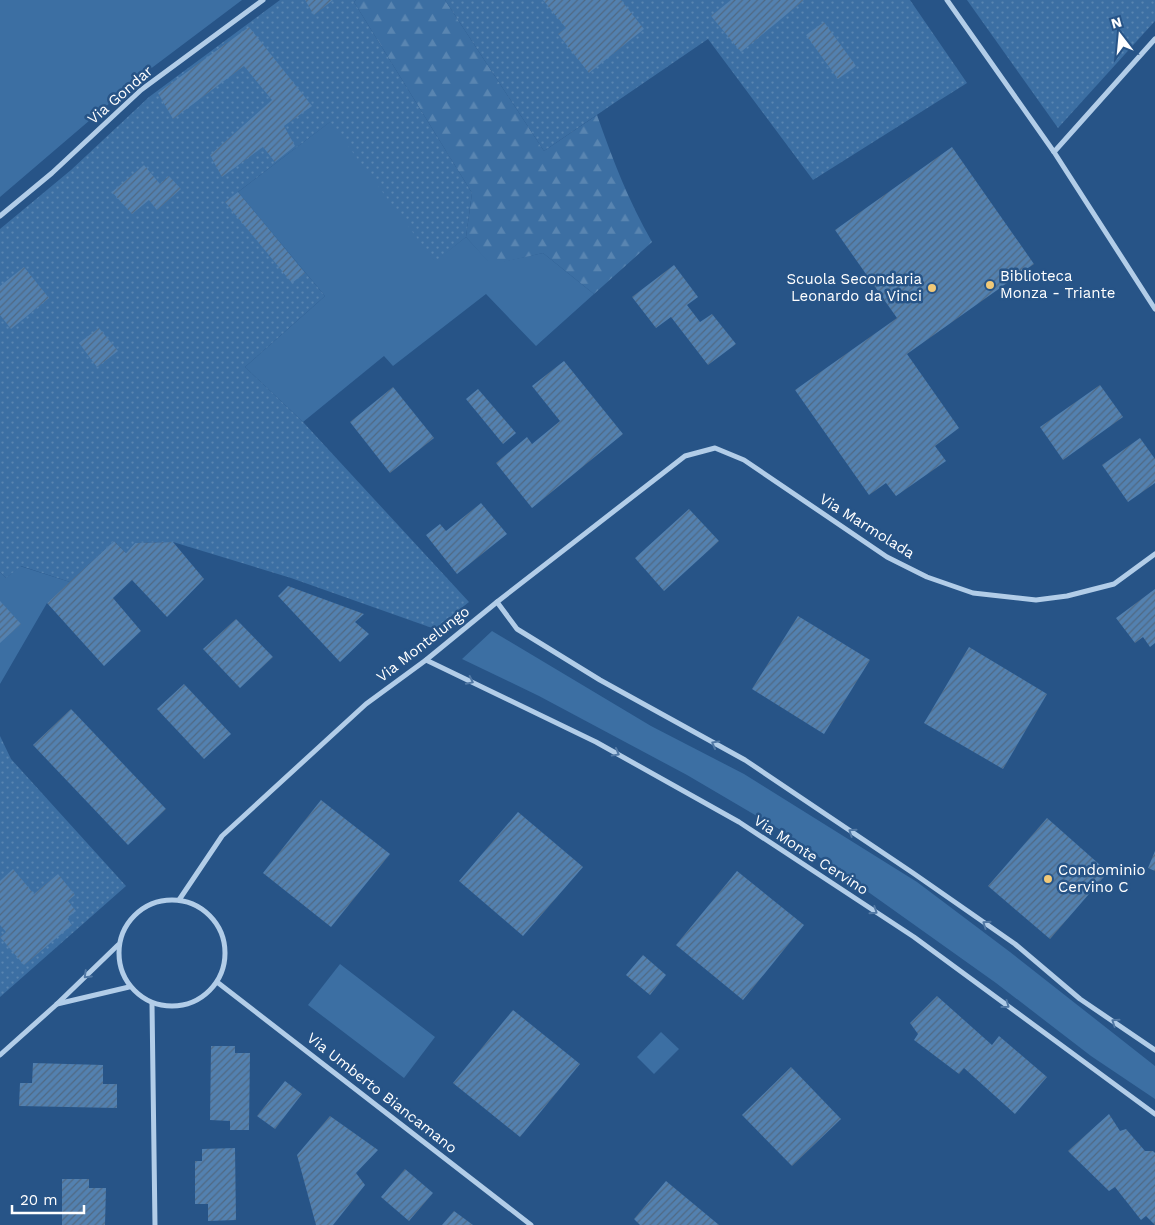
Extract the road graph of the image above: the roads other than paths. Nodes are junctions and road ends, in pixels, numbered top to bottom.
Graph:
1 (263, 0) edge
2 (947, 0) edge
3 (1155, 39) edge
4 (1054, 152) junction
5 (0, 216) edge
6 (1155, 309) edge
7 (715, 448) joint
8 (1155, 554) edge
9 (497, 602) junction
10 (426, 660) junction
11 (179, 900) junction
12 (118, 945) junction
13 (217, 982) junction
14 (130, 987) junction
15 (57, 1004) junction
16 (152, 1004) junction
17 (1155, 1050) edge
18 (0, 1055) edge
19 (1155, 1114) edge
20 (155, 1225) edge
21 (531, 1225) edge

1 - 5 street, Via Gondar
2 - 4 street
3 - 4 street
4 - 6 street
7 - 8 street, Via Marmolada
7 - 9 street, Via Montelungo
9 - 10 street, Via Montelungo
17 -> 9 street
10 - 11 street, Via Montelungo
10 -> 19 street, Via Monte Cervino
11 - 12 street
11 - 13 street
12 - 14 street
12 -> 15 street
13 - 16 street
13 - 21 street, Via Umberto Biancamano
14 - 15 street
14 - 16 street
15 - 18 street
16 - 20 street

